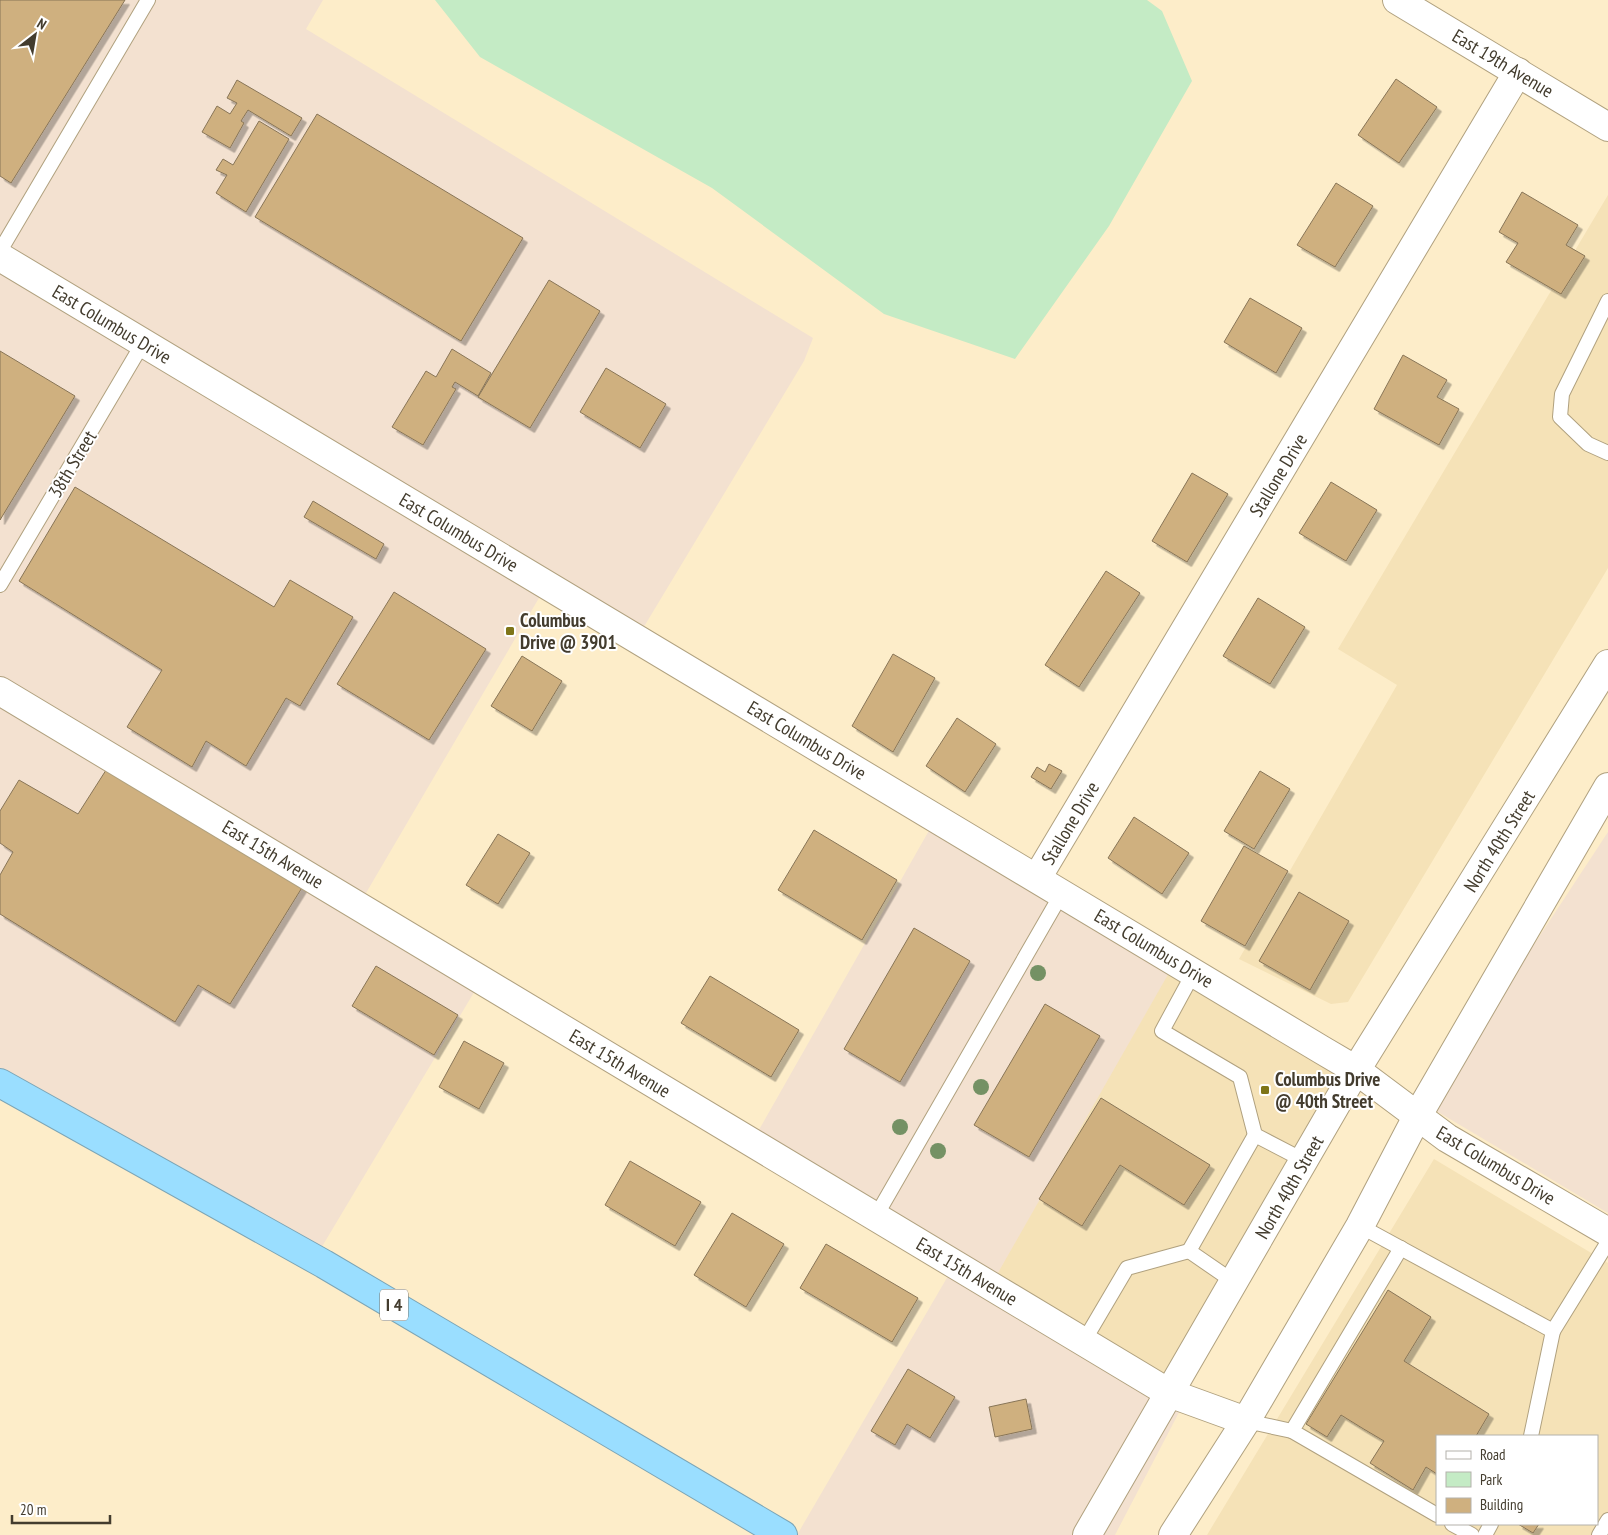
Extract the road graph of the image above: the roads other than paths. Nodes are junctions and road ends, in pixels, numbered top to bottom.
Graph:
1 (148, 0) edge
2 (1396, 0) edge
3 (1518, 72) junction
4 (1608, 127) edge
5 (0, 251) edge
6 (0, 257) edge
7 (1608, 301) edge
8 (143, 343) junction
9 (1608, 453) edge
10 (0, 585) edge
11 (1608, 664) edge
12 (0, 690) edge
13 (1608, 788) edge
14 (1038, 878) junction
15 (1062, 893) junction
16 (1194, 972) junction
17 (1356, 1070) junction
18 (0, 1083) edge
19 (1418, 1115) junction
20 (1255, 1135) junction
21 (1305, 1160) junction
22 (876, 1216) junction
23 (1360, 1226) junction
24 (1608, 1232) edge
25 (1608, 1242) edge
26 (1401, 1248) junction
27 (1189, 1251) junction
28 (1234, 1282) junction
29 (1553, 1331) junction
30 (1084, 1341) junction
31 (1169, 1392) junction
32 (1246, 1421) junction
33 (1292, 1431) junction
34 (1531, 1435) edge
35 (1436, 1514) edge
36 (1608, 1520) edge
37 (1454, 1525) edge
38 (784, 1535) edge
39 (1087, 1535) edge
40 (1173, 1535) edge
41 (1472, 1535) edge
42 (1599, 1535) edge

1 - 5 lane
2 - 3 main road, East 19th Avenue
3 - 4 main road, East 19th Avenue
3 - 14 main road, Stallone Drive
6 - 8 main road, East Columbus Drive
7 - 9 lane
8 - 10 lane, 38th Street
8 - 14 main road, East Columbus Drive
11 - 17 main road, North 40th Street
12 - 22 main road, East 15th Avenue
13 - 19 main road
14 - 15 main road, East Columbus Drive
15 - 16 main road, East Columbus Drive
15 - 22 lane
16 - 17 main road, East Columbus Drive
16 - 20 lane
17 - 19 main road, East Columbus Drive
17 - 21 main road, North 40th Street
18 - 38 highway, I 4
19 - 23 main road
19 - 24 main road, East Columbus Drive
20 - 21 lane
20 - 27 lane
21 - 28 main road, North 40th Street
22 - 30 main road, East 15th Avenue
23 - 26 lane
23 - 32 main road
25 - 29 lane
26 - 29 lane
26 - 33 lane
27 - 28 lane
27 - 30 lane
28 - 31 main road, North 40th Street
29 - 34 lane
30 - 31 main road, East 15th Avenue
31 - 32 main road, East 15th Avenue
31 - 39 main road, North 40th Street
32 - 33 lane
32 - 40 main road
33 - 35 lane
36 - 42 lane
37 - 41 lane

